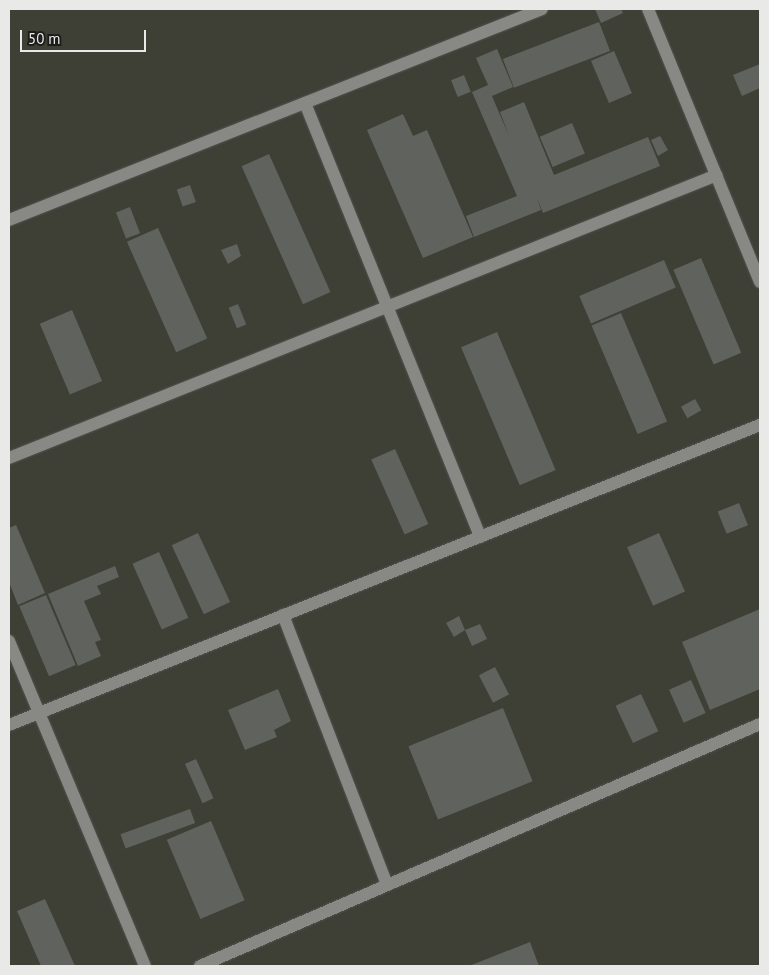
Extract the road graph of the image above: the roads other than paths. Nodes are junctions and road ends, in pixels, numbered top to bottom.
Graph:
1 (542, 9) edge
2 (648, 9) edge
3 (305, 103) junction
4 (716, 175) junction
5 (9, 220) edge
6 (760, 282) edge
7 (387, 307) junction
8 (760, 425) edge
9 (9, 458) edge
10 (480, 537) junction
11 (284, 616) junction
12 (9, 641) edge
13 (39, 713) junction
14 (760, 724) edge
15 (9, 725) edge
16 (387, 884) junction
17 (145, 966) edge
18 (200, 966) edge

1 - 3 street
2 - 4 street
3 - 5 street
3 - 7 street
4 - 6 street
4 - 7 street
7 - 9 street
7 - 10 street
8 - 10 street
10 - 11 street
11 - 13 street
11 - 16 street
12 - 13 street
13 - 15 street
13 - 17 street
14 - 16 street
16 - 18 street

